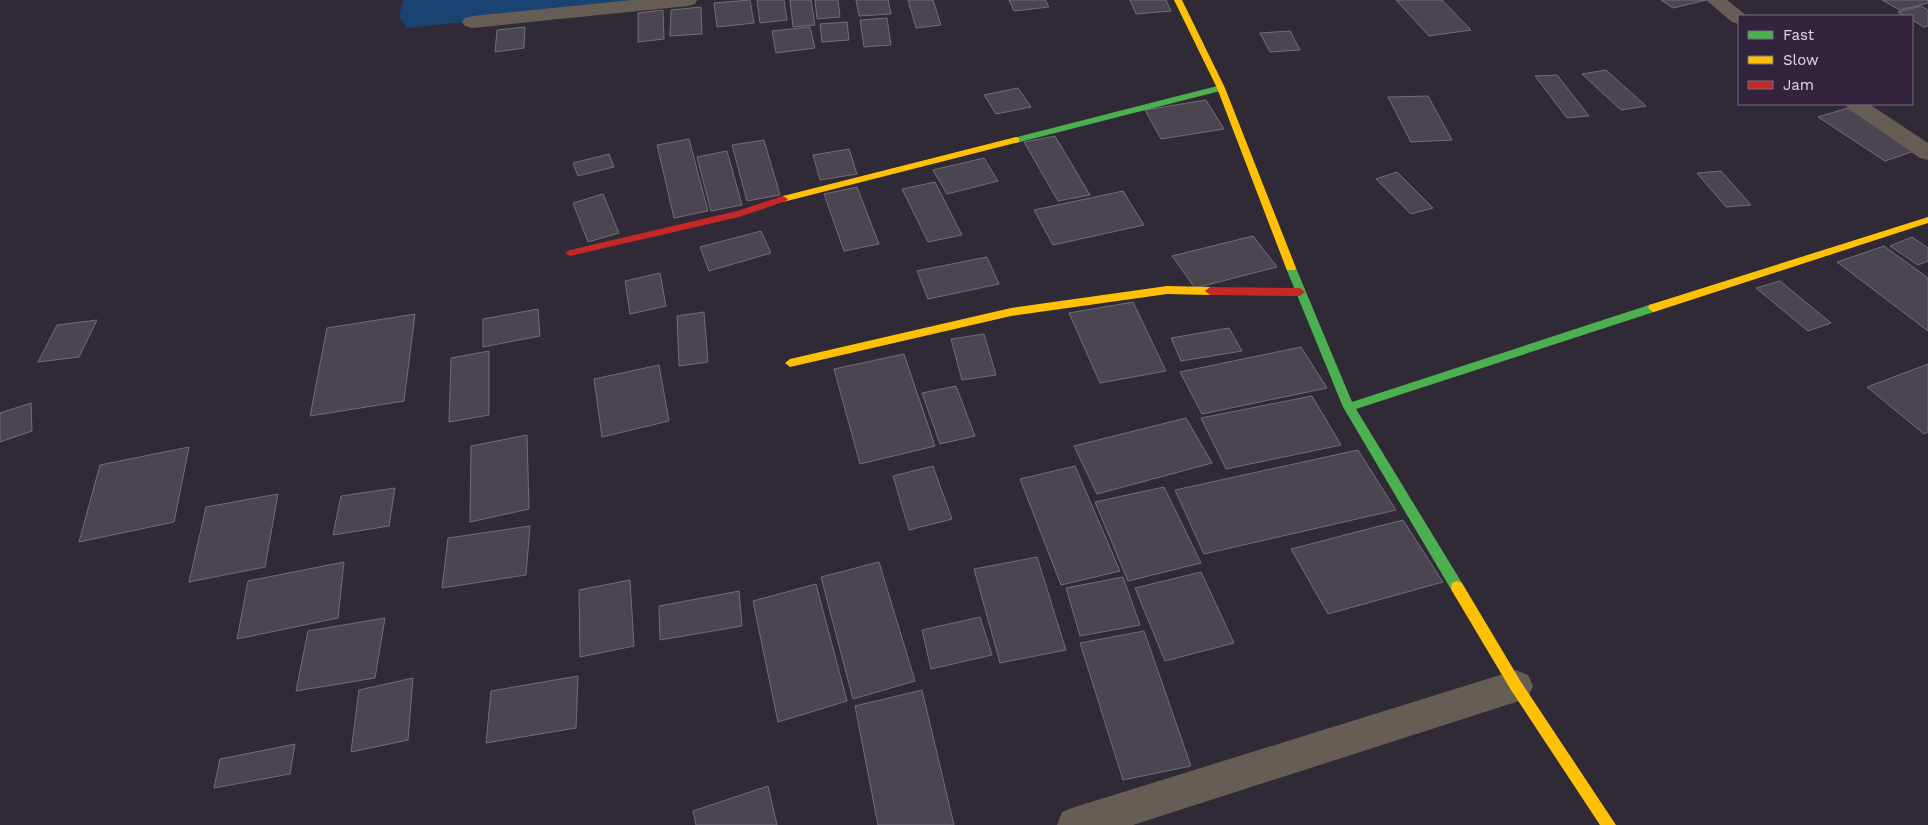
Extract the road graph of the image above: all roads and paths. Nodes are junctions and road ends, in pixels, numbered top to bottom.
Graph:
1 (688, 0) edge
2 (1178, 0) edge
3 (1715, 0) edge
4 (1738, 17) edge
5 (472, 22) dead end
6 (1221, 88) junction
7 (1856, 105) edge
8 (1928, 153) edge
9 (1928, 220) edge
10 (570, 253) dead end
11 (1300, 292) junction
12 (790, 362) dead end
13 (1349, 407) junction
14 (1516, 686) junction
15 (1075, 825) edge
16 (1609, 825) edge

1 - 5 street
2 - 6 street
3 - 4 street
6 - 10 street
6 - 11 street
7 - 8 street
9 - 13 street
11 - 12 street
11 - 13 street
13 - 14 street
14 - 15 street
14 - 16 street

